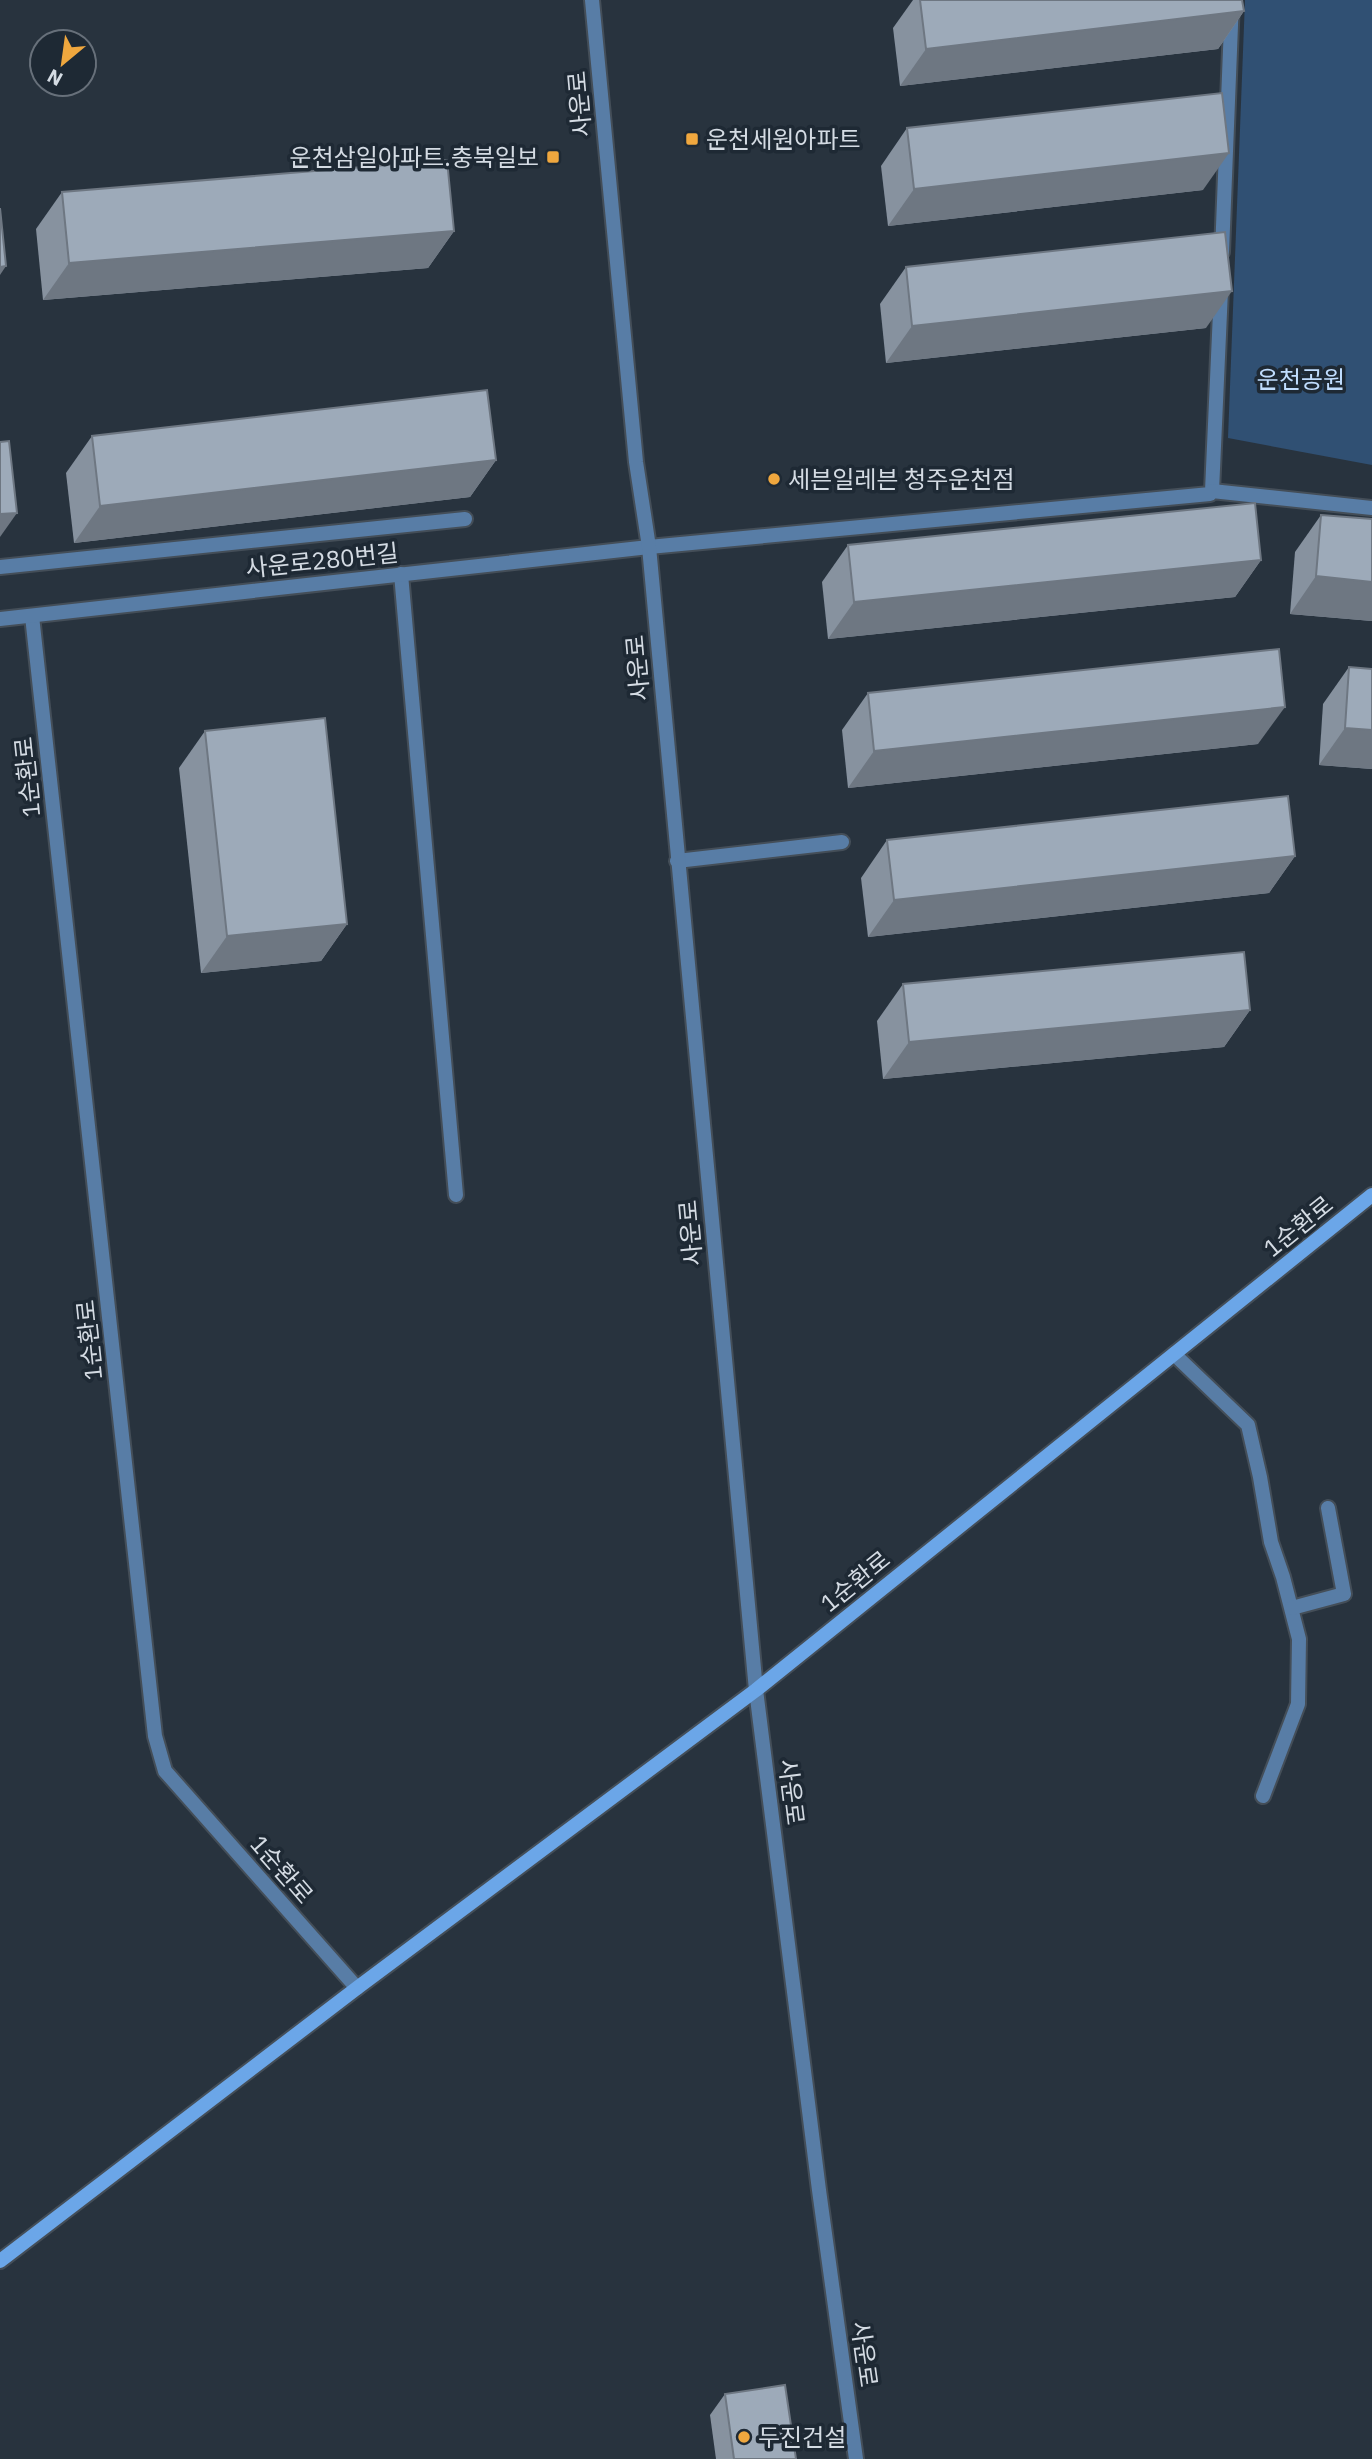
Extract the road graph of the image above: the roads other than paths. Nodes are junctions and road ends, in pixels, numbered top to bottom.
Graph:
1 (592, 0) edge
2 (1232, 0) edge
3 (1212, 491) junction
4 (1372, 508) edge
5 (465, 519) dead end
6 (649, 547) junction
7 (0, 567) edge
8 (401, 574) junction
9 (32, 616) junction
10 (0, 619) edge
11 (842, 842) dead end
12 (677, 861) junction
13 (456, 1195) dead end
14 (1372, 1195) edge
15 (1174, 1354) junction
16 (1328, 1508) dead end
17 (1292, 1608) junction
18 (756, 1690) junction
19 (1263, 1796) dead end
20 (357, 1989) junction
21 (0, 2261) edge
22 (856, 2459) edge

1 - 6 street, 사운로
2 - 3 street
3 - 4 street, 사운로280번길
3 - 6 street, 사운로280번길
5 - 7 street
6 - 8 street, 사운로280번길
6 - 12 street, 사운로
8 - 9 street, 사운로280번길
8 - 13 street
9 - 10 street, 사운로280번길
9 - 20 street, 1순환로
11 - 12 street
12 - 18 street, 사운로
14 - 15 main road, 1순환로
15 - 17 street
15 - 18 main road, 1순환로
16 - 17 street
17 - 19 street
18 - 20 main road, 1순환로
18 - 22 street, 사운로
20 - 21 main road, 1순환로

